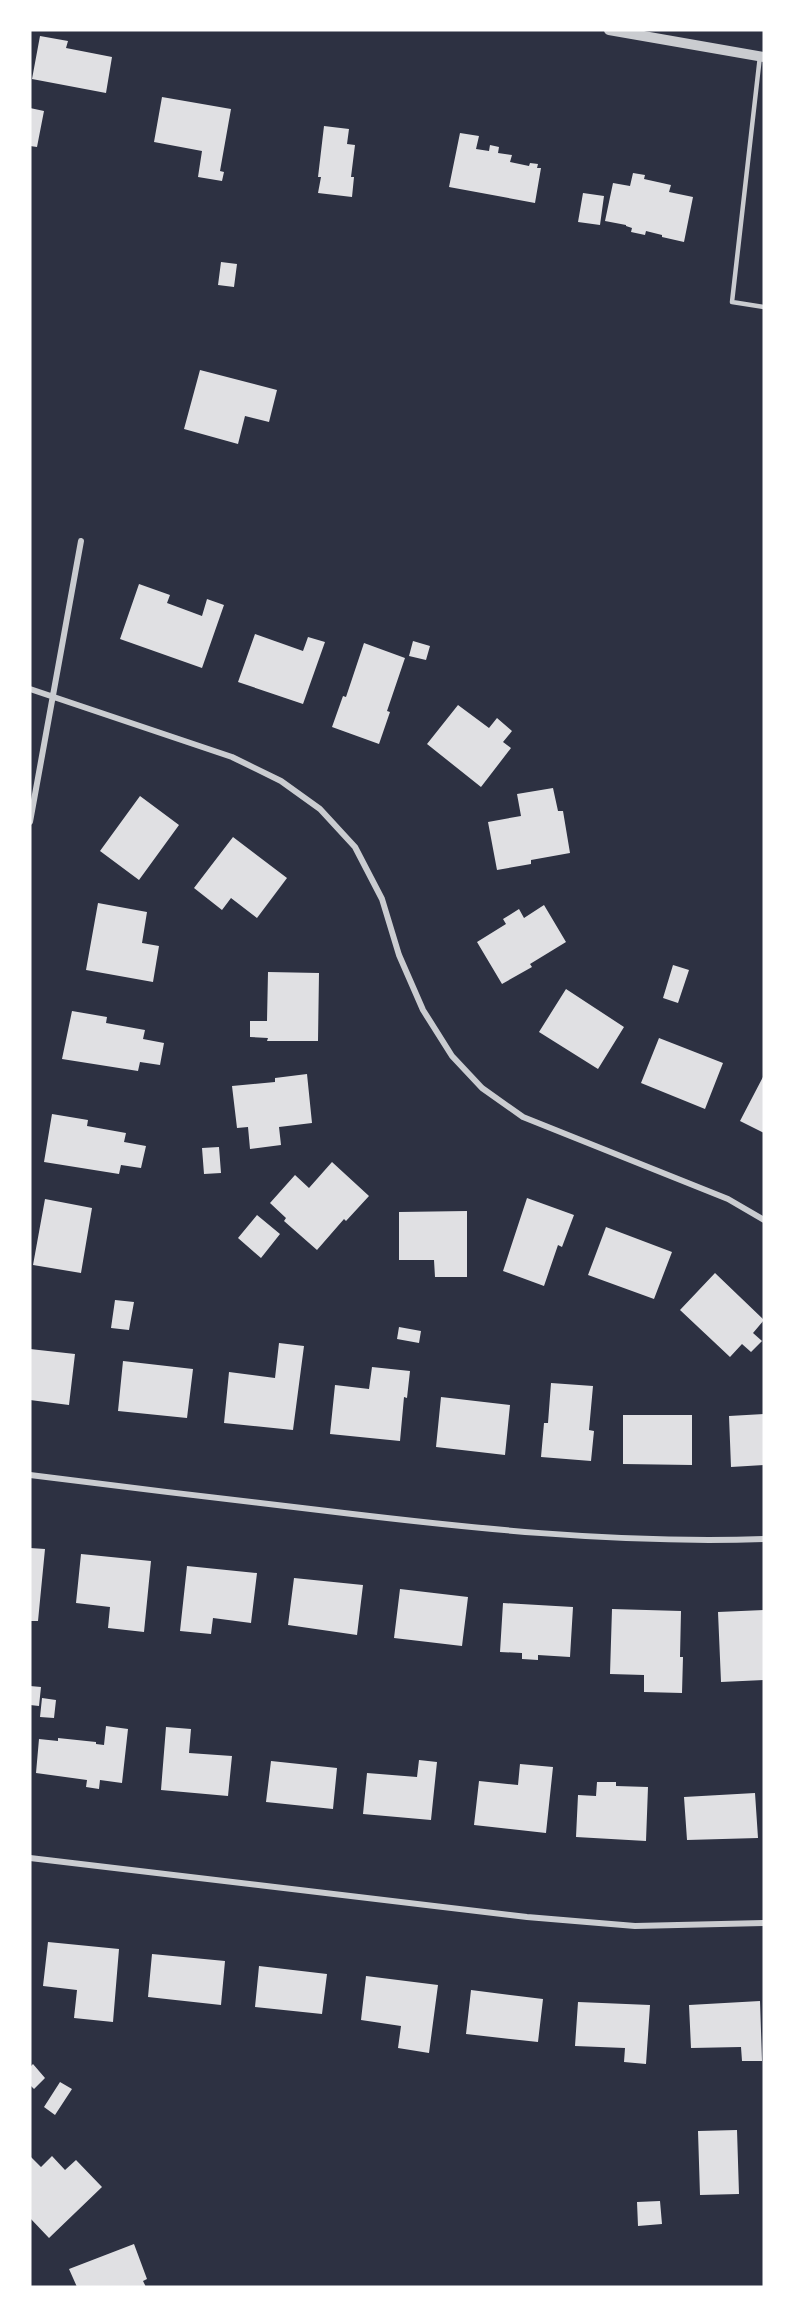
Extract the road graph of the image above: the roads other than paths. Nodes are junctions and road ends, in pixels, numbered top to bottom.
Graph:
1 (609, 30) edge
2 (762, 57) edge
3 (764, 307) edge
4 (81, 541) dead end
5 (30, 689) edge
6 (53, 695) junction
7 (30, 822) edge
8 (764, 1220) edge
9 (30, 1475) edge
10 (764, 1539) edge
11 (30, 1858) edge
12 (764, 1923) edge

1 - 2 street
2 - 3 lane
4 - 6 street
5 - 6 street
6 - 7 street
6 - 8 street
9 - 10 street
11 - 12 street

